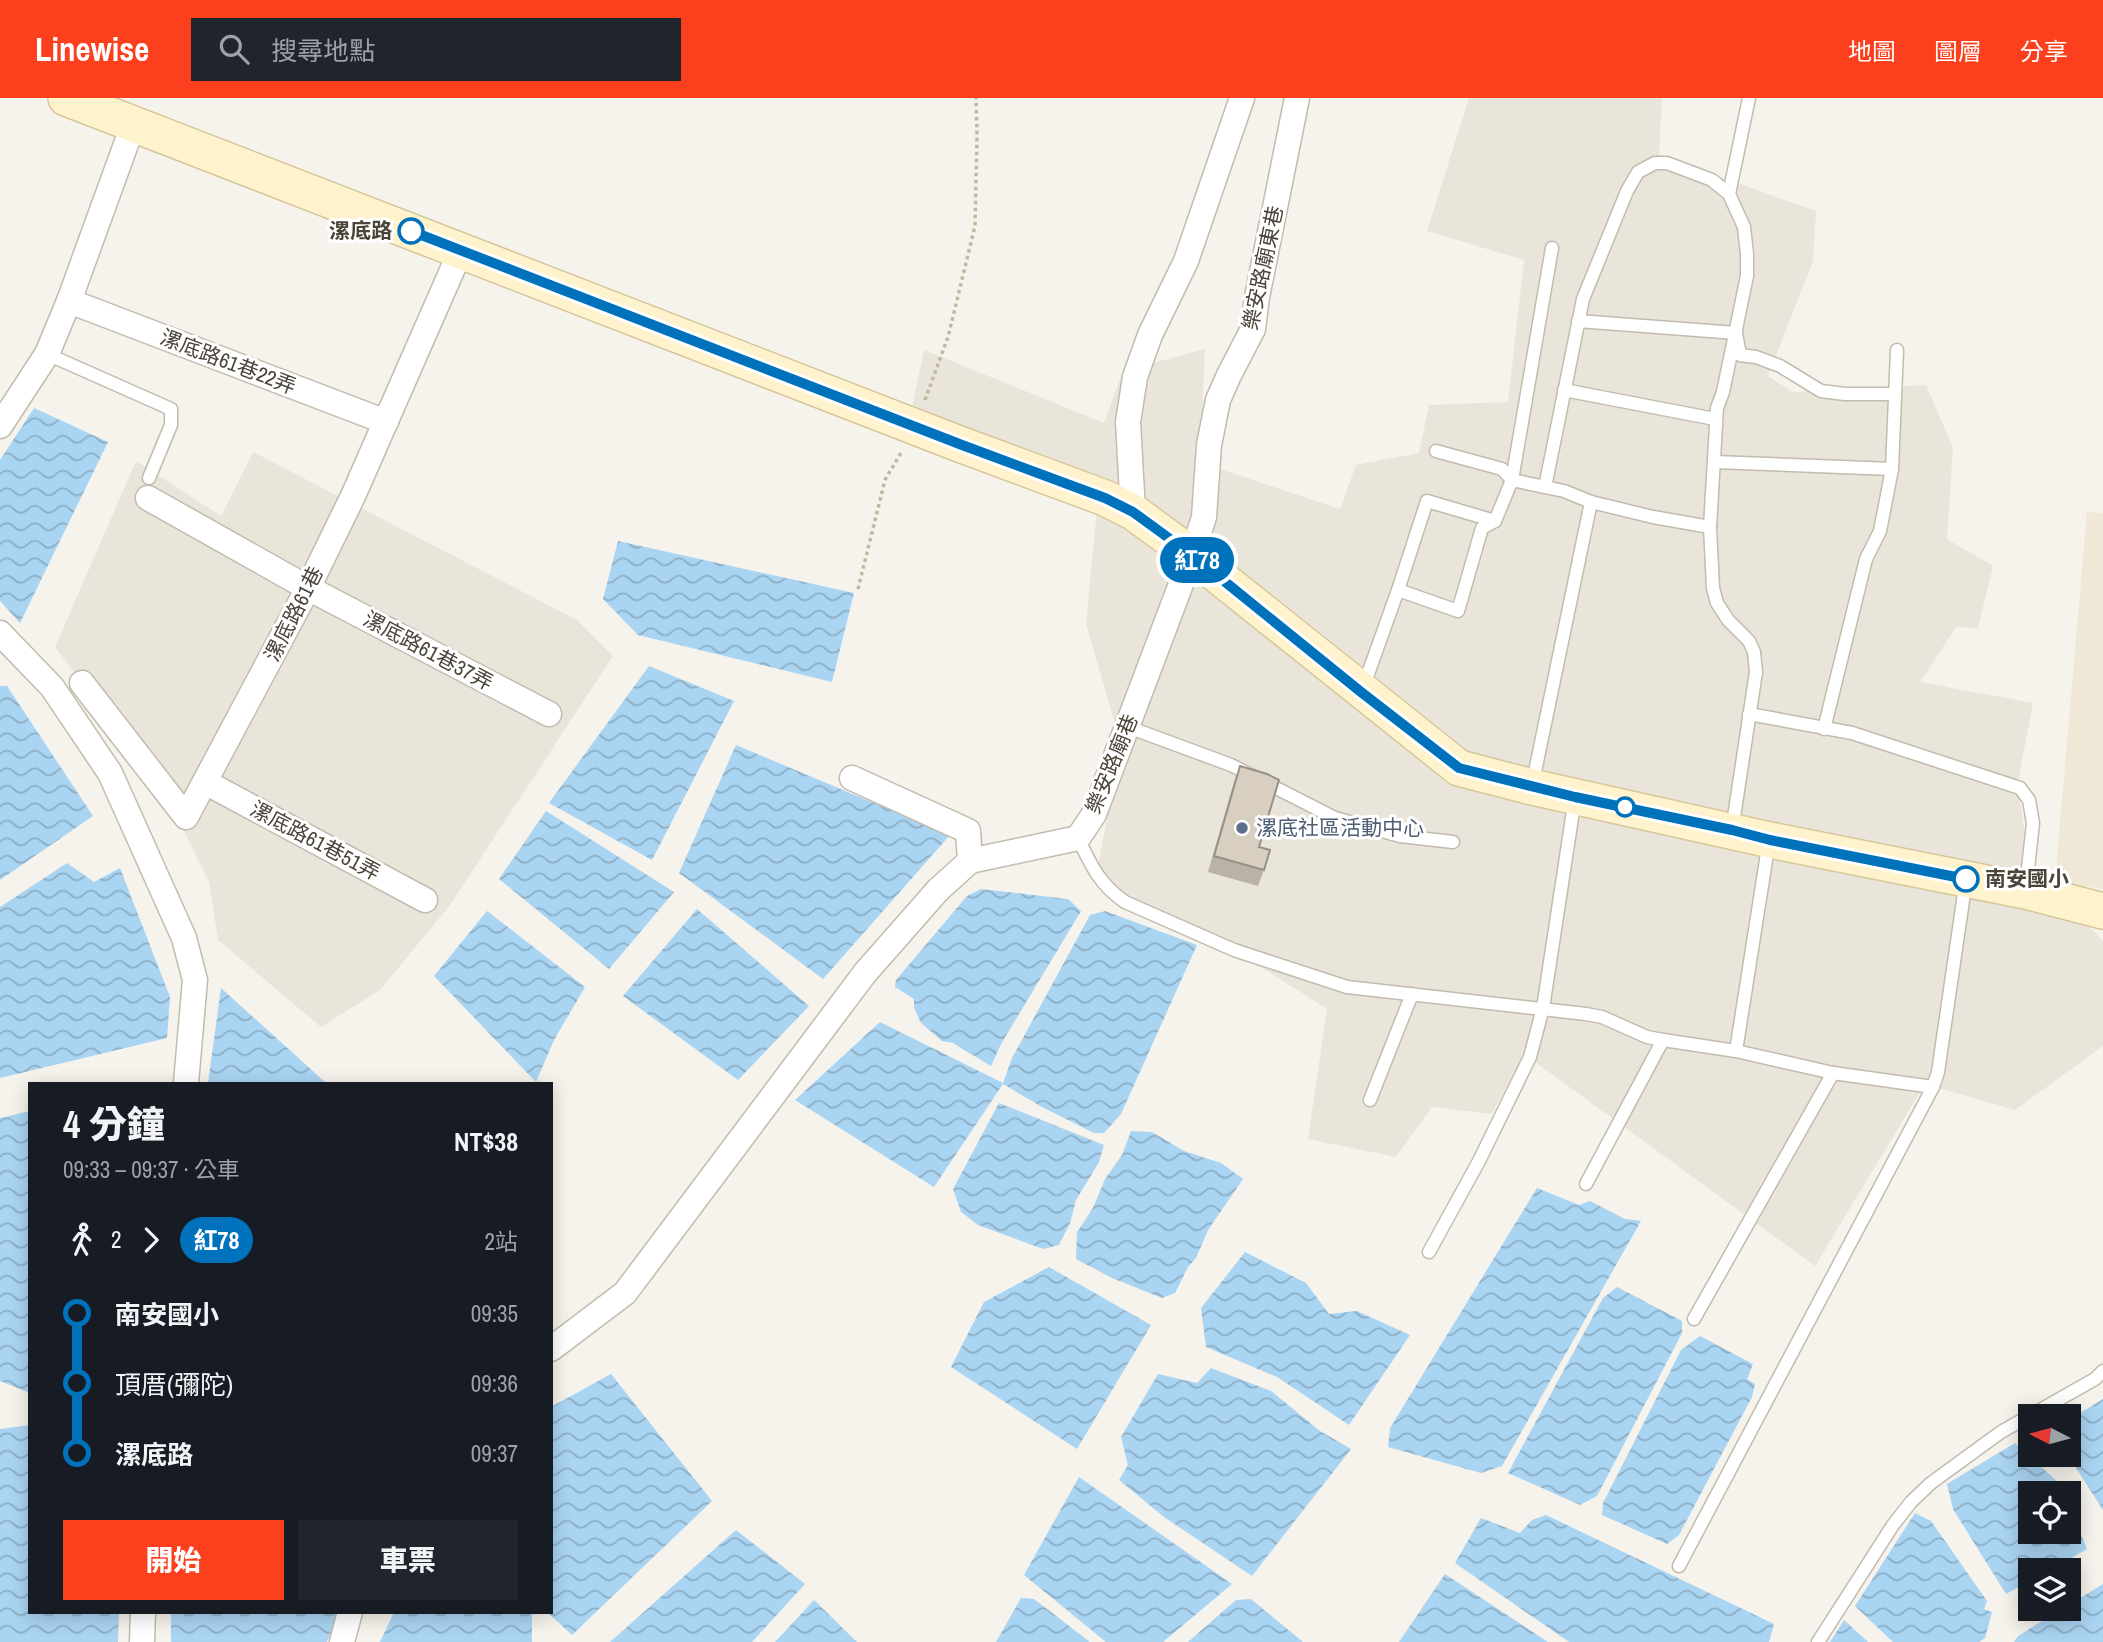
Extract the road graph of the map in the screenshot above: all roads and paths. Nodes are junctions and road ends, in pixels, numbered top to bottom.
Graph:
1 (66, 98) edge
2 (976, 98) edge
3 (1242, 98) edge
4 (1297, 98) edge
5 (1749, 98) edge
6 (134, 125) junction
7 (1728, 194) junction
8 (1552, 248) dead end
9 (461, 250) junction
10 (69, 301) junction
11 (1578, 321) junction
12 (1735, 333) junction
13 (1897, 350) dead end
14 (47, 354) junction
15 (1564, 390) junction
16 (1895, 394) junction
17 (1715, 419) junction
18 (386, 422) junction
19 (0, 426) edge
20 (916, 426) junction
21 (1436, 451) dead end
22 (1715, 462) junction
23 (1892, 469) junction
24 (1512, 480) junction
25 (1545, 487) junction
26 (148, 488) joint
27 (1591, 502) junction
28 (1133, 512) junction
29 (1495, 521) junction
30 (1710, 527) junction
31 (1192, 555) junction
32 (307, 588) junction
33 (858, 589) dead end
34 (1398, 590) junction
35 (0, 633) edge
36 (82, 683) dead end
37 (1361, 692) junction
38 (549, 714) dead end
39 (1749, 714) junction
40 (1128, 727) junction
41 (1825, 729) junction
42 (852, 778) dead end
43 (205, 782) junction
44 (1532, 787) junction
45 (1575, 797) junction
46 (1732, 830) junction
47 (1078, 838) junction
48 (1770, 840) junction
49 (1453, 842) dead end
50 (970, 862) junction
51 (1966, 879) junction
52 (2032, 893) junction
53 (425, 900) dead end
54 (2090, 908) edge
55 (1412, 994) junction
56 (1543, 1007) junction
57 (1663, 1040) junction
58 (1736, 1051) junction
59 (1833, 1073) junction
60 (186, 1082) edge
61 (1933, 1087) junction
62 (1370, 1100) dead end
63 (1586, 1184) dead end
64 (1429, 1252) dead end
65 (1693, 1319) dead end
66 (553, 1347) edge
67 (2103, 1371) edge
68 (1679, 1566) dead end
69 (143, 1614) edge
70 (349, 1614) edge
71 (142, 1642) edge
72 (342, 1642) edge
73 (1818, 1642) edge

1 - 6 street
2 - 20 path
3 - 28 street
4 - 31 street, 樂安路廟東巷
5 - 7 lane
6 - 9 street
6 - 10 street
7 - 11 lane
7 - 12 lane
8 - 24 lane
9 - 18 street, 漯底路61巷
9 - 20 street
10 - 14 street
10 - 18 street, 漯底路61巷22弄
11 - 12 lane
11 - 15 lane
12 - 16 lane
12 - 17 lane
13 - 16 lane
14 - 19 street
14 - 26 lane
15 - 17 lane
15 - 25 lane
16 - 23 lane
17 - 22 lane
18 - 32 street, 漯底路61巷
20 - 28 street
20 - 33 path
21 - 24 lane
22 - 23 lane
22 - 30 lane
23 - 41 lane
24 - 25 lane
24 - 29 lane
25 - 27 lane
26 - 32 street, 漯底路61巷37弄
27 - 30 lane
27 - 44 lane
28 - 31 street
29 - 34 lane
29 - 34 lane
30 - 39 lane
31 - 37 street
31 - 40 street, 樂安路廟巷
32 - 38 street, 漯底路61巷37弄
32 - 43 street, 漯底路61巷
34 - 37 lane
35 - 60 street
36 - 43 street, 漯底路61巷
37 - 44 street
39 - 41 lane
39 - 46 lane
40 - 47 street, 樂安路廟巷
40 - 49 lane
41 - 52 lane
42 - 50 street
43 - 53 street, 漯底路61巷51弄
44 - 45 street
45 - 46 street
45 - 56 lane
46 - 48 street
47 - 50 street, 樂安路廟巷
47 - 55 lane
48 - 51 street
48 - 58 lane
50 - 66 street
51 - 52 street
51 - 61 lane
52 - 54 street
55 - 56 lane
55 - 62 lane
56 - 57 lane
56 - 64 lane
57 - 58 lane
57 - 63 lane
58 - 59 lane
59 - 61 lane
59 - 65 lane
61 - 68 lane
67 - 73 lane
69 - 71 street
70 - 72 street

